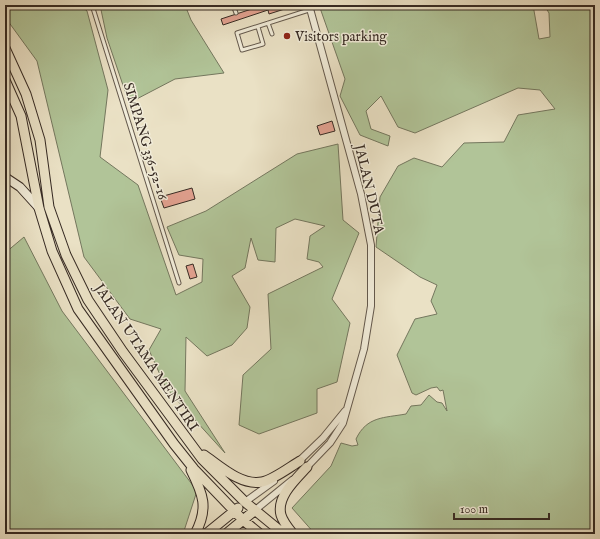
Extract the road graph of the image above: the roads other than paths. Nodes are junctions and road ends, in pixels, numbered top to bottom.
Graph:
1 (92, 5) edge
2 (241, 5) edge
3 (233, 6) edge
4 (309, 7) edge
5 (236, 13) dead end
6 (268, 23) junction
7 (258, 27) junction
8 (272, 34) dead end
9 (5, 48) edge
10 (5, 80) edge
11 (5, 177) edge
12 (39, 208) junction
13 (179, 283) dead end
14 (194, 449) junction
15 (186, 459) junction
16 (303, 464) junction
17 (245, 502) junction
18 (254, 511) junction
19 (234, 512) junction
20 (243, 520) junction
21 (195, 534) edge
22 (206, 534) edge
23 (226, 534) edge
24 (260, 534) edge
25 (284, 534) edge
26 (293, 534) edge

1 - 13 lane, SIMPANG 336-52-16
2 - 3 lane
3 - 5 lane
4 - 6 lane
4 - 16 street, JALAN DUTA
6 - 7 lane
6 - 8 lane
7 - 7 lane
9 - 14 main road, JALAN UTAMA MENTIRI
10 - 12 main road, JALAN UTAMA MENTIRI
11 - 12 street
12 - 15 main road, JALAN UTAMA MENTIRI
14 - 16 main road
14 - 17 main road, JALAN UTAMA MENTIRI
15 - 19 main road, JALAN UTAMA MENTIRI
15 - 21 main road
16 - 17 street
16 - 18 street
16 - 26 main road
17 - 18 main road, JALAN UTAMA MENTIRI
17 - 19 main road
18 - 20 main road
18 - 25 main road, JALAN UTAMA MENTIRI
19 - 20 main road, JALAN UTAMA MENTIRI
19 - 22 main road
20 - 23 main road
20 - 24 main road, JALAN UTAMA MENTIRI

